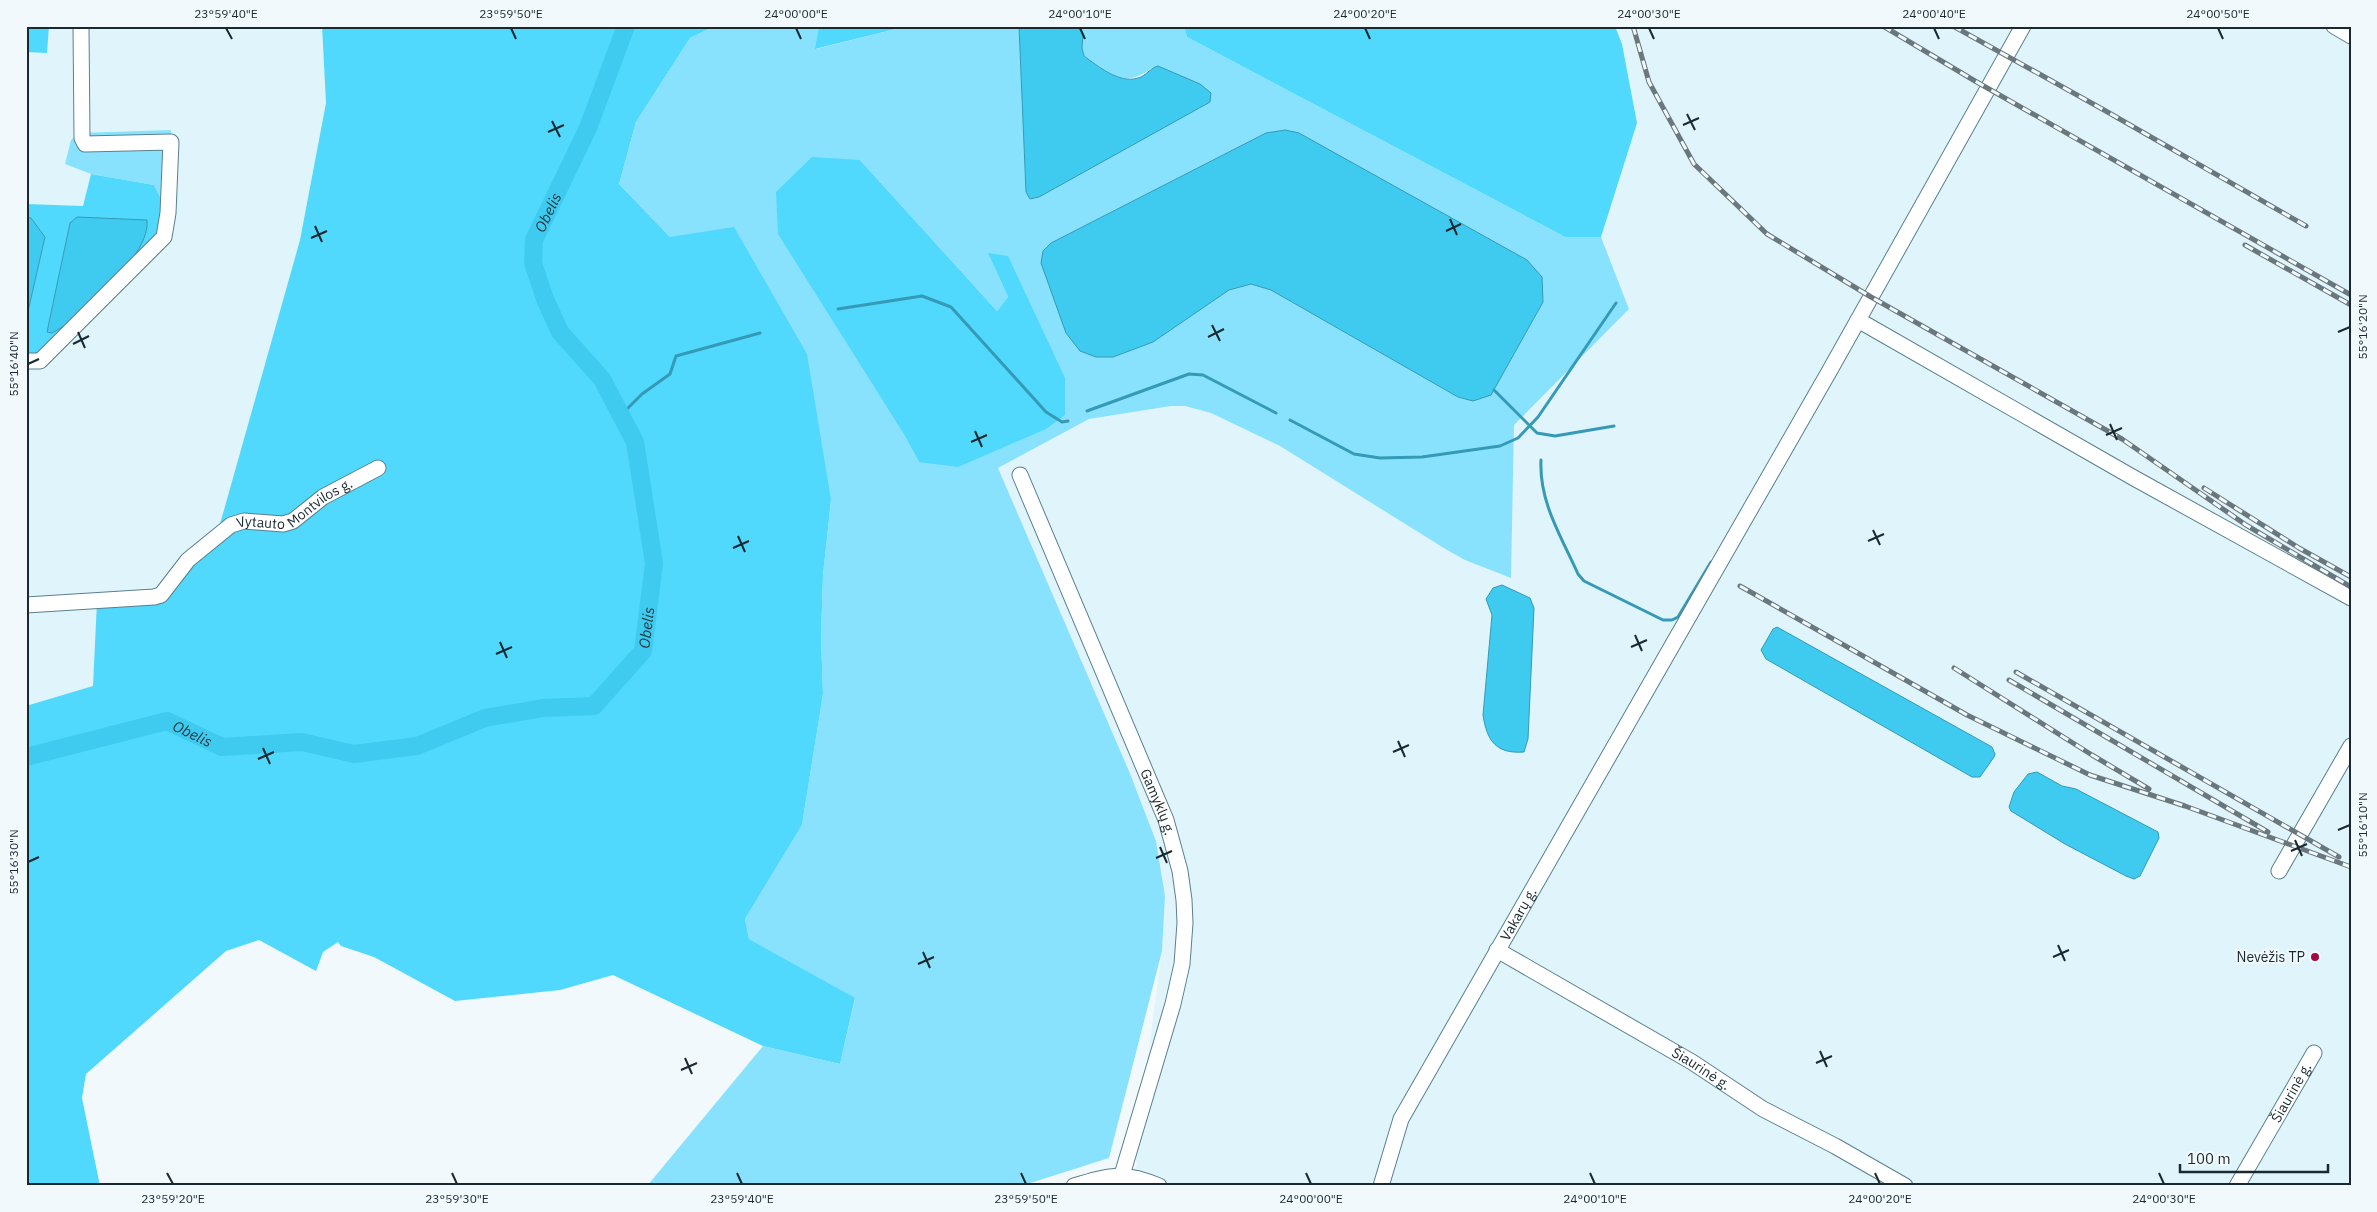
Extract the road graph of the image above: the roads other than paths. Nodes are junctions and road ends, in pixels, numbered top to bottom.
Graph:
1 (81, 26) edge
2 (2023, 26) edge
3 (2334, 26) edge
4 (2351, 36) edge
5 (1858, 320) junction
6 (26, 362) edge
7 (378, 468) dead end
8 (1020, 475) dead end
9 (2351, 598) edge
10 (26, 605) edge
11 (2351, 746) edge
12 (2279, 871) dead end
13 (1497, 950) junction
14 (2314, 1053) dead end
15 (1122, 1175) junction
16 (1074, 1186) edge
17 (1159, 1186) edge
18 (1380, 1186) edge
19 (1905, 1186) edge
20 (2237, 1186) edge

1 - 6 street
2 - 5 street, Vakarų g.
3 - 4 street
5 - 9 street
5 - 13 street, Vakarų g.
7 - 10 street, Vytauto Montvilos g.
8 - 15 street, Gamyklų g.
11 - 12 street
13 - 18 street, Vakarų g.
13 - 19 street, Šiaurinė g.
14 - 20 street, Šiaurinė g.
15 - 16 street
15 - 17 street

